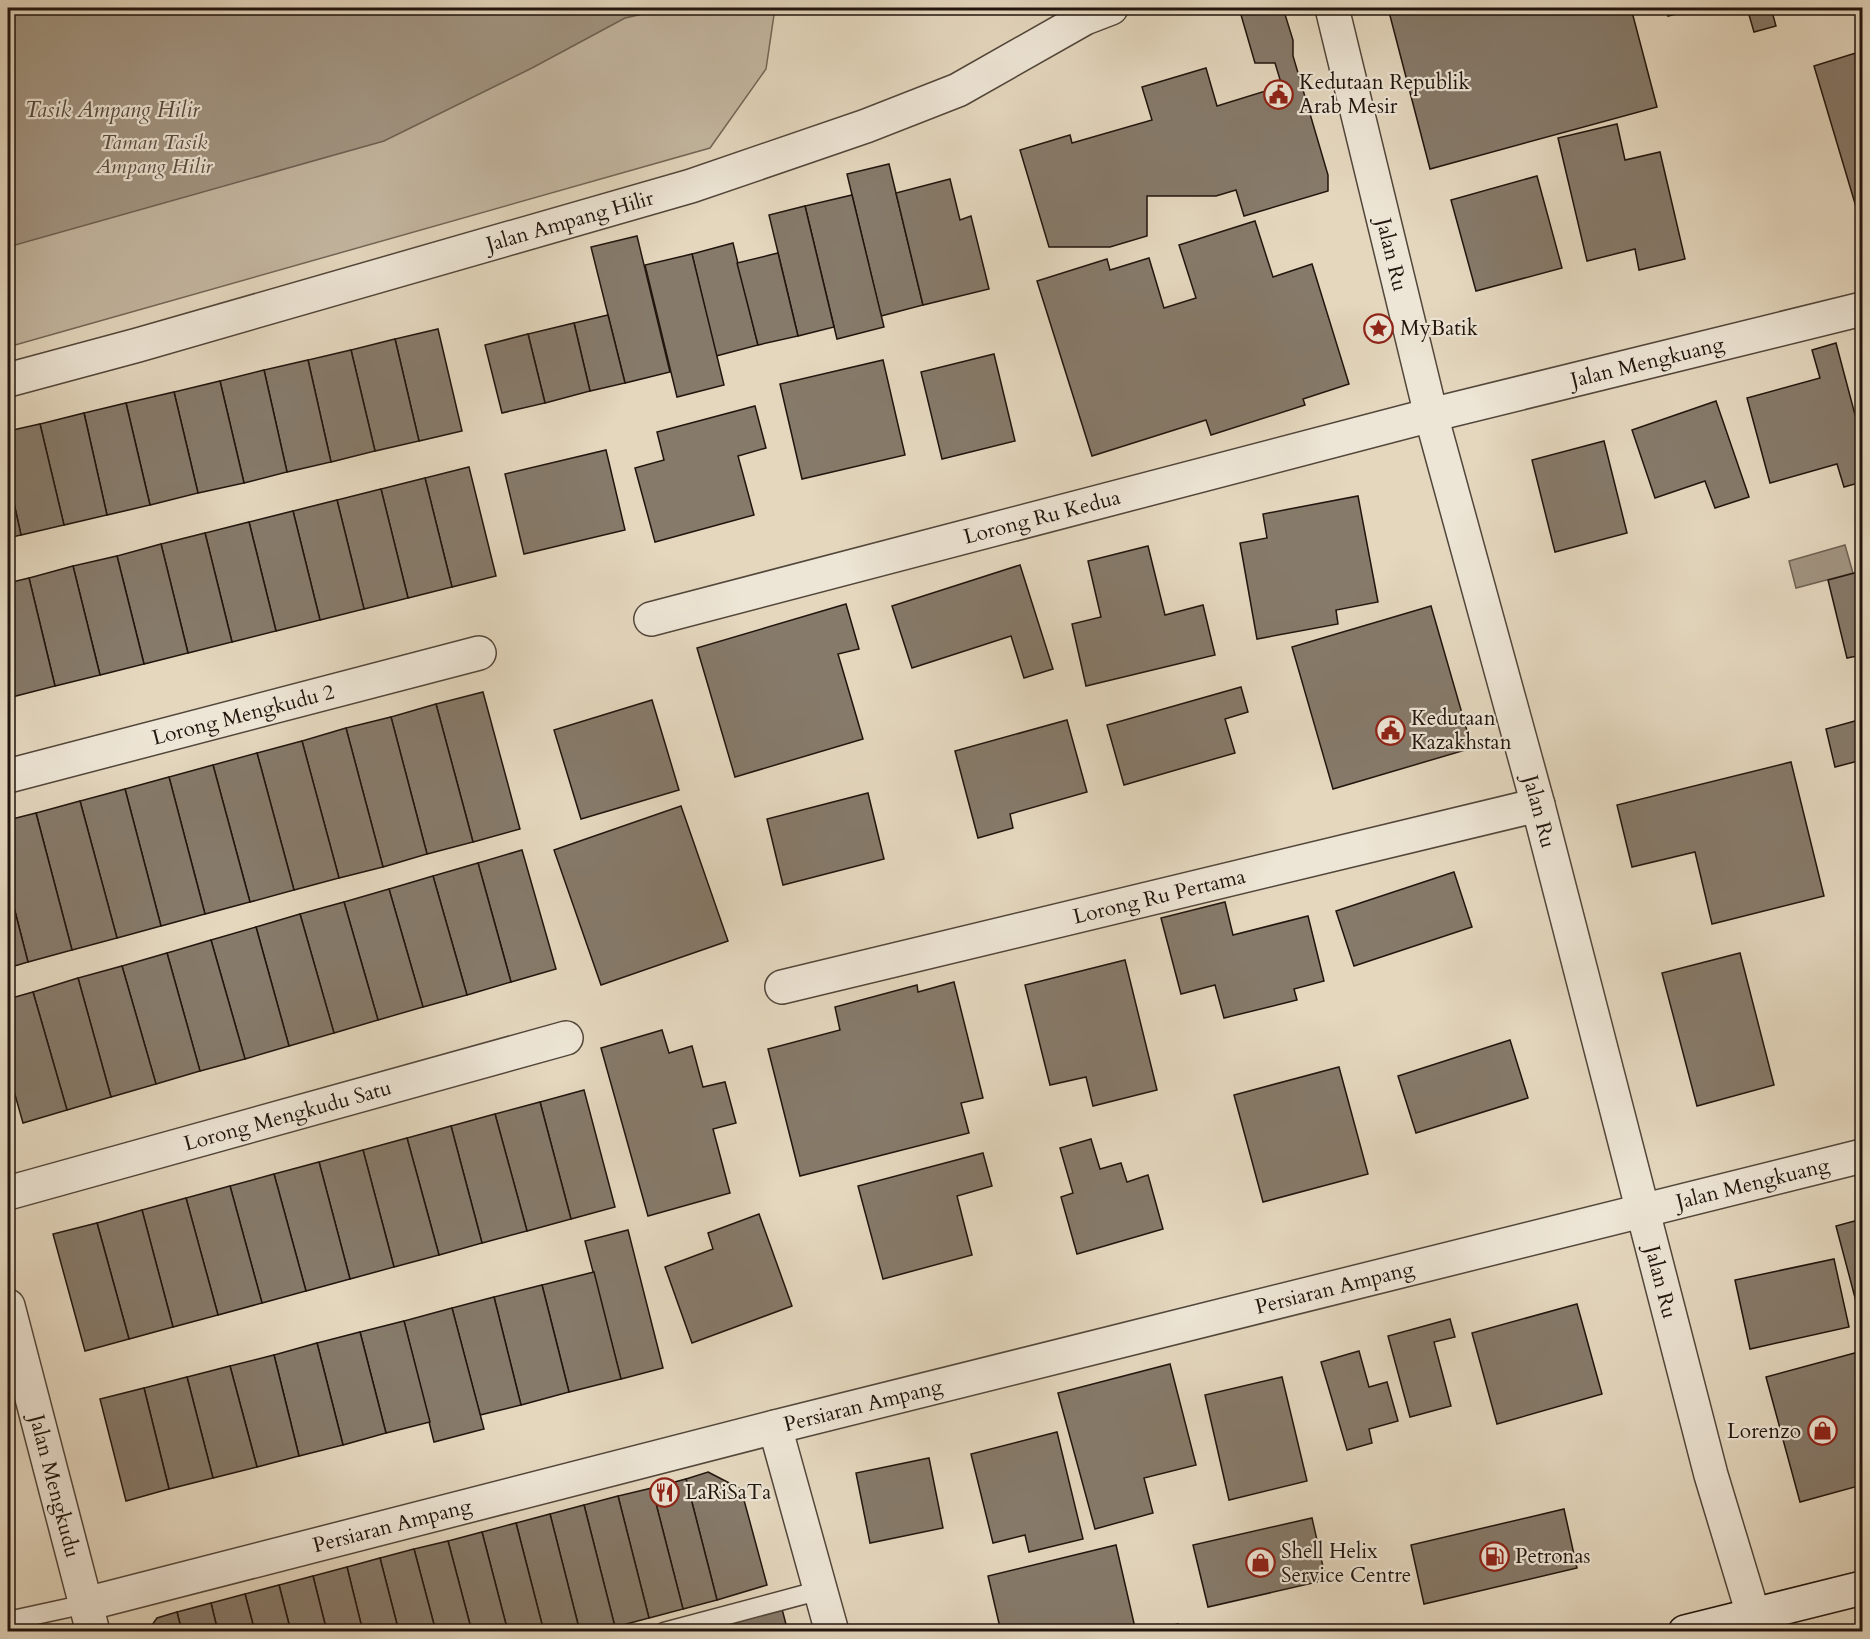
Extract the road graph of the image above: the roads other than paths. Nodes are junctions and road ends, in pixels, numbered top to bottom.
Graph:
1 (1111, 8) edge
2 (1332, 8) edge
3 (1863, 309) edge
4 (8, 380) edge
5 (1431, 414) junction
6 (651, 619) dead end
7 (479, 653) dead end
8 (8, 776) edge
9 (1538, 805) junction
10 (782, 987) dead end
11 (566, 1038) dead end
12 (1863, 1156) edge
13 (8, 1193) edge
14 (1642, 1210) junction
15 (8, 1306) edge
16 (775, 1427) junction
17 (1863, 1588) edge
18 (821, 1590) junction
19 (1753, 1614) junction
20 (90, 1618) edge
21 (8, 1621) edge
22 (664, 1632) edge
23 (832, 1632) edge
24 (1685, 1632) edge

1 - 4 street, Jalan Ampang Hilir
2 - 5 street, Jalan Ru
3 - 5 street, Jalan Mengkuang
5 - 6 street, Lorong Ru Kedua
5 - 9 street, Jalan Ru
7 - 8 street, Lorong Mengkudu 2
9 - 10 street, Lorong Ru Pertama
9 - 14 street, Jalan Ru
11 - 13 street, Lorong Mengkudu Satu
12 - 14 street, Jalan Mengkuang
14 - 16 street, Persiaran Ampang
14 - 19 street, Jalan Ru
15 - 20 street, Jalan Mengkudu
16 - 18 street
16 - 20 street, Persiaran Ampang
17 - 19 street
18 - 22 lane
18 - 23 street
19 - 24 street
20 - 21 lane

